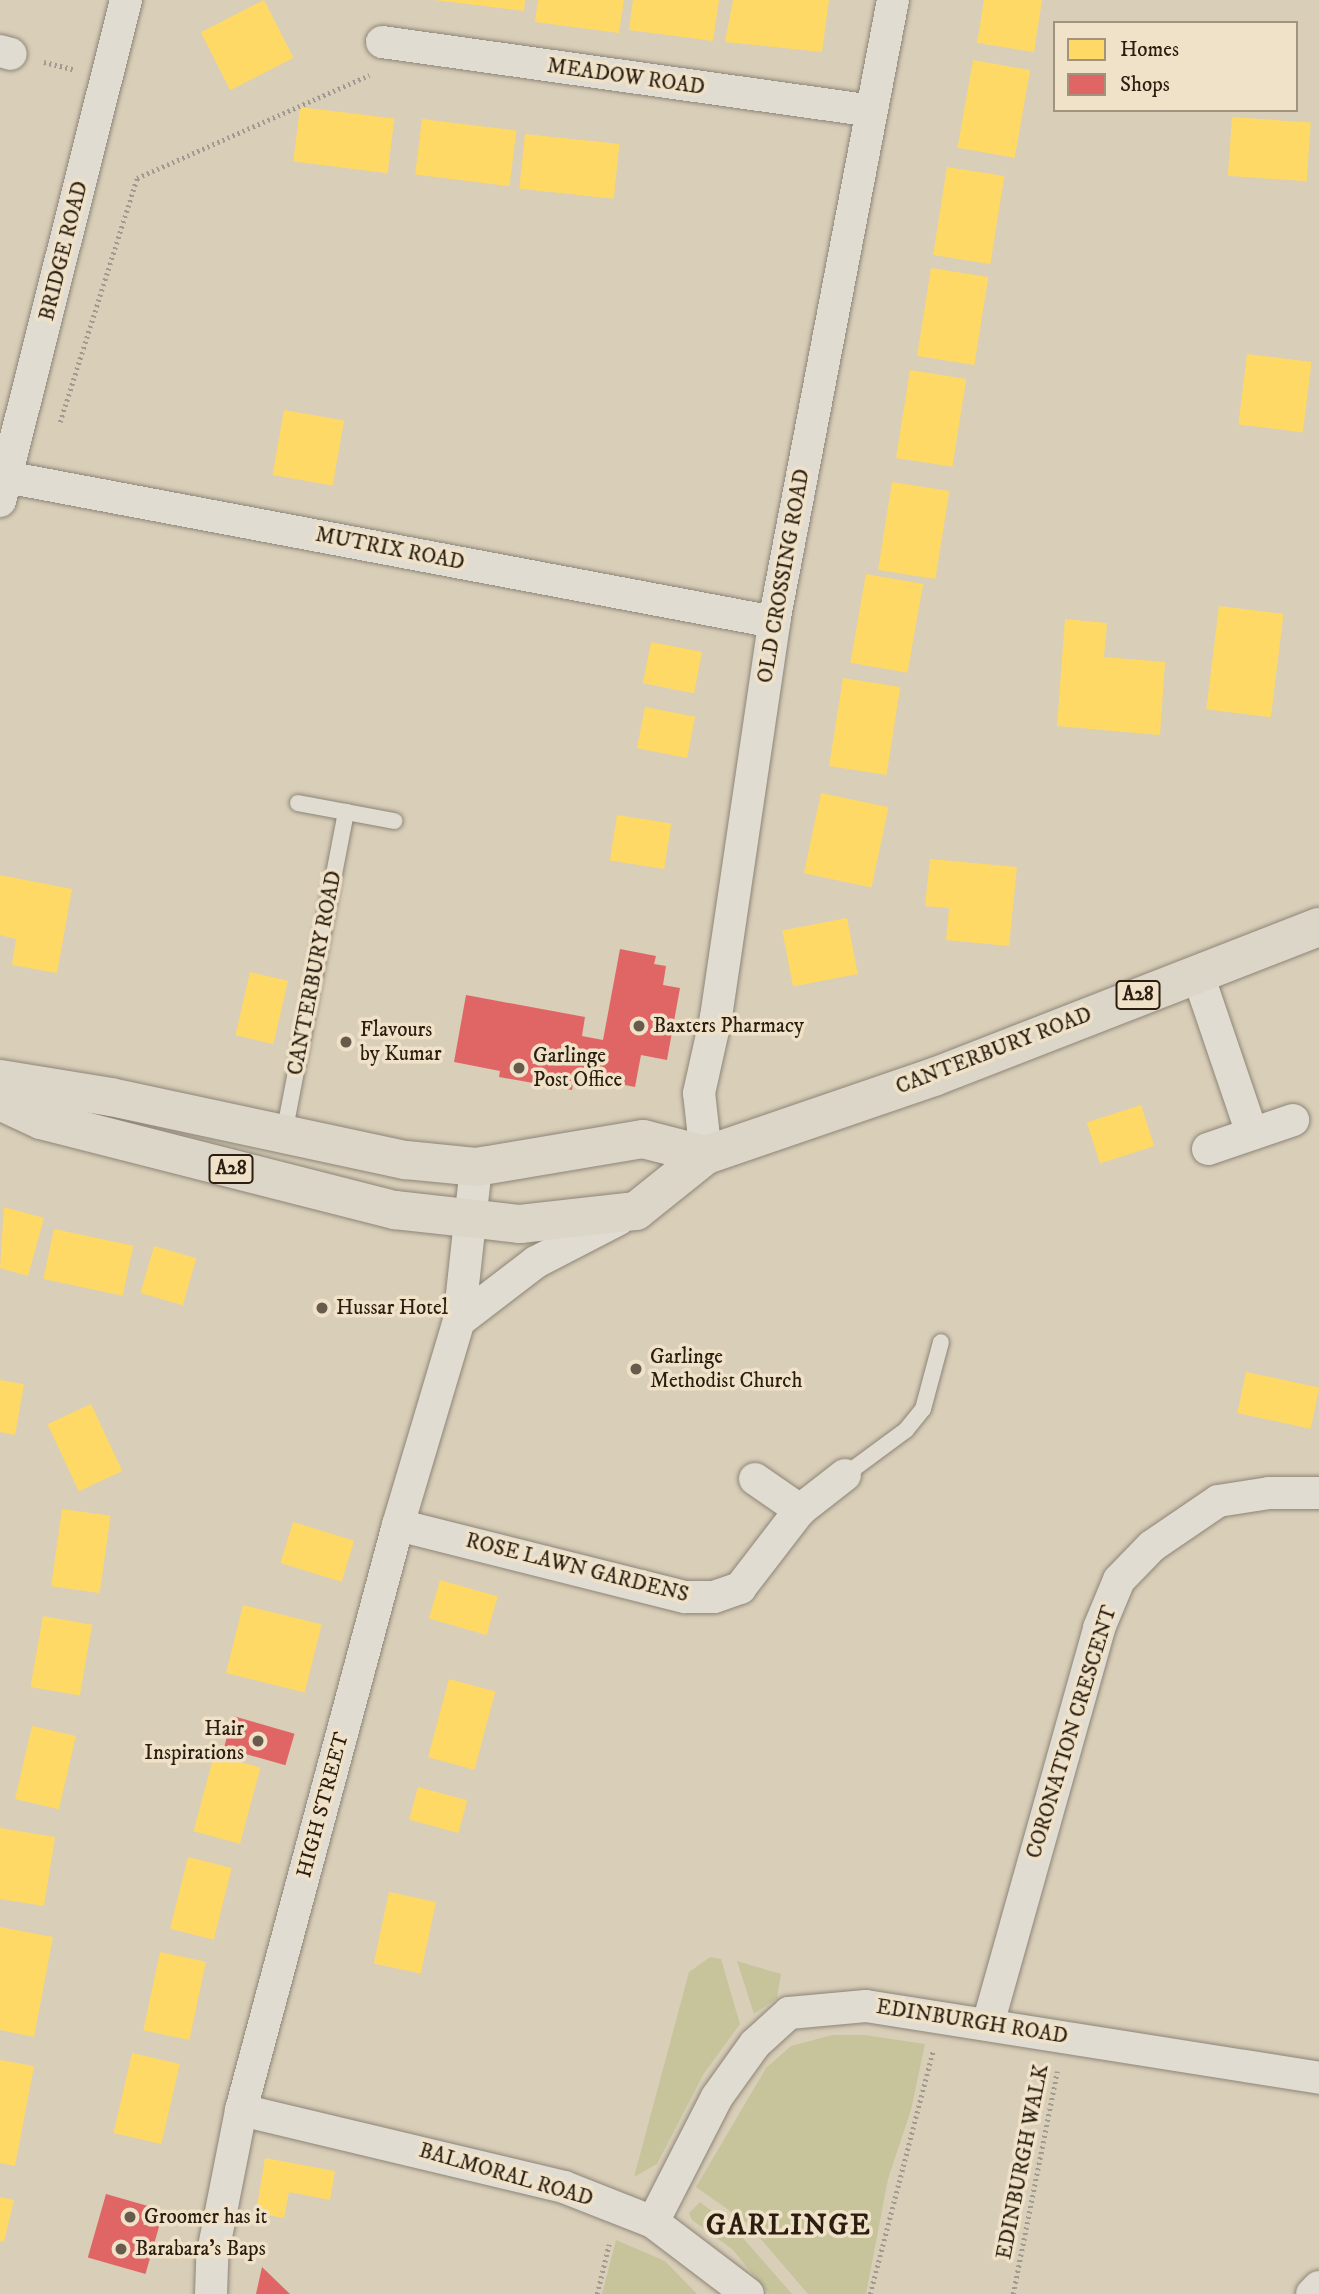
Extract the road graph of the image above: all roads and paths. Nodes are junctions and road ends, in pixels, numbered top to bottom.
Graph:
1 (126, 0) edge
2 (893, 0) edge
3 (382, 42) joint
4 (17, 55) edge
5 (66, 68) dead end
6 (871, 111) junction
7 (41, 482) junction
8 (3, 489) edge
9 (774, 622) junction
10 (298, 803) dead end
11 (346, 812) junction
12 (394, 821) dead end
13 (1319, 926) edge
14 (1197, 972) junction
15 (0, 1079) edge
16 (0, 1101) edge
17 (1293, 1120) dead end
18 (1252, 1133) junction
19 (284, 1134) junction
20 (1208, 1149) dead end
21 (706, 1155) junction
22 (475, 1167) junction
23 (636, 1211) junction
24 (467, 1218) junction
25 (459, 1321) junction
26 (941, 1342) dead end
27 (845, 1475) joint
28 (755, 1479) dead end
29 (1319, 1493) edge
30 (800, 1510) junction
31 (398, 1525) junction
32 (941, 2017) junction
33 (988, 2024) junction
34 (1064, 2036) junction
35 (1319, 2078) edge
36 (241, 2110) junction
37 (619, 2208) junction
38 (653, 2222) junction
39 (1319, 2287) edge
40 (211, 2294) edge
41 (597, 2294) edge
42 (748, 2294) edge
43 (870, 2294) edge
44 (1013, 2294) edge
45 (1312, 2294) edge

1 - 8 street, BRIDGE ROAD
2 - 6 street, OLD CROSSING ROAD
3 - 6 street, MEADOW ROAD
3 - 7 path
4 - 5 path
6 - 9 street, OLD CROSSING ROAD
7 - 8 street, MUTRIX ROAD
7 - 9 street, MUTRIX ROAD
9 - 21 street, OLD CROSSING ROAD
10 - 11 lane
11 - 12 lane
11 - 19 lane, CANTERBURY ROAD
13 - 14 highway, CANTERBURY ROAD / A28
14 - 18 street
14 - 21 highway, CANTERBURY ROAD / A28
15 - 19 highway, A28
16 - 24 highway, A28
17 - 18 street
18 - 20 street
19 - 22 highway, A28
21 - 22 highway, A28
21 - 23 highway, CANTERBURY ROAD / A28
22 - 24 street, HIGH STREET
23 - 24 highway, A28
23 - 25 street
24 - 25 street, HIGH STREET
25 - 31 street, HIGH STREET
26 - 27 lane
27 - 30 street, ROSE LAWN GARDENS
28 - 30 street
29 - 33 street, CORONATION CRESCENT
30 - 31 street, ROSE LAWN GARDENS
31 - 36 street, HIGH STREET
32 - 33 street, EDINBURGH ROAD
32 - 38 street, EDINBURGH ROAD
32 - 43 path
33 - 34 street, EDINBURGH ROAD
34 - 35 street, EDINBURGH ROAD
34 - 44 path, EDINBURGH WALK
36 - 37 street, BALMORAL ROAD
36 - 40 street, HIGH STREET
37 - 38 street, BALMORAL ROAD
37 - 41 path
38 - 42 street, BALMORAL ROAD
39 - 45 street

